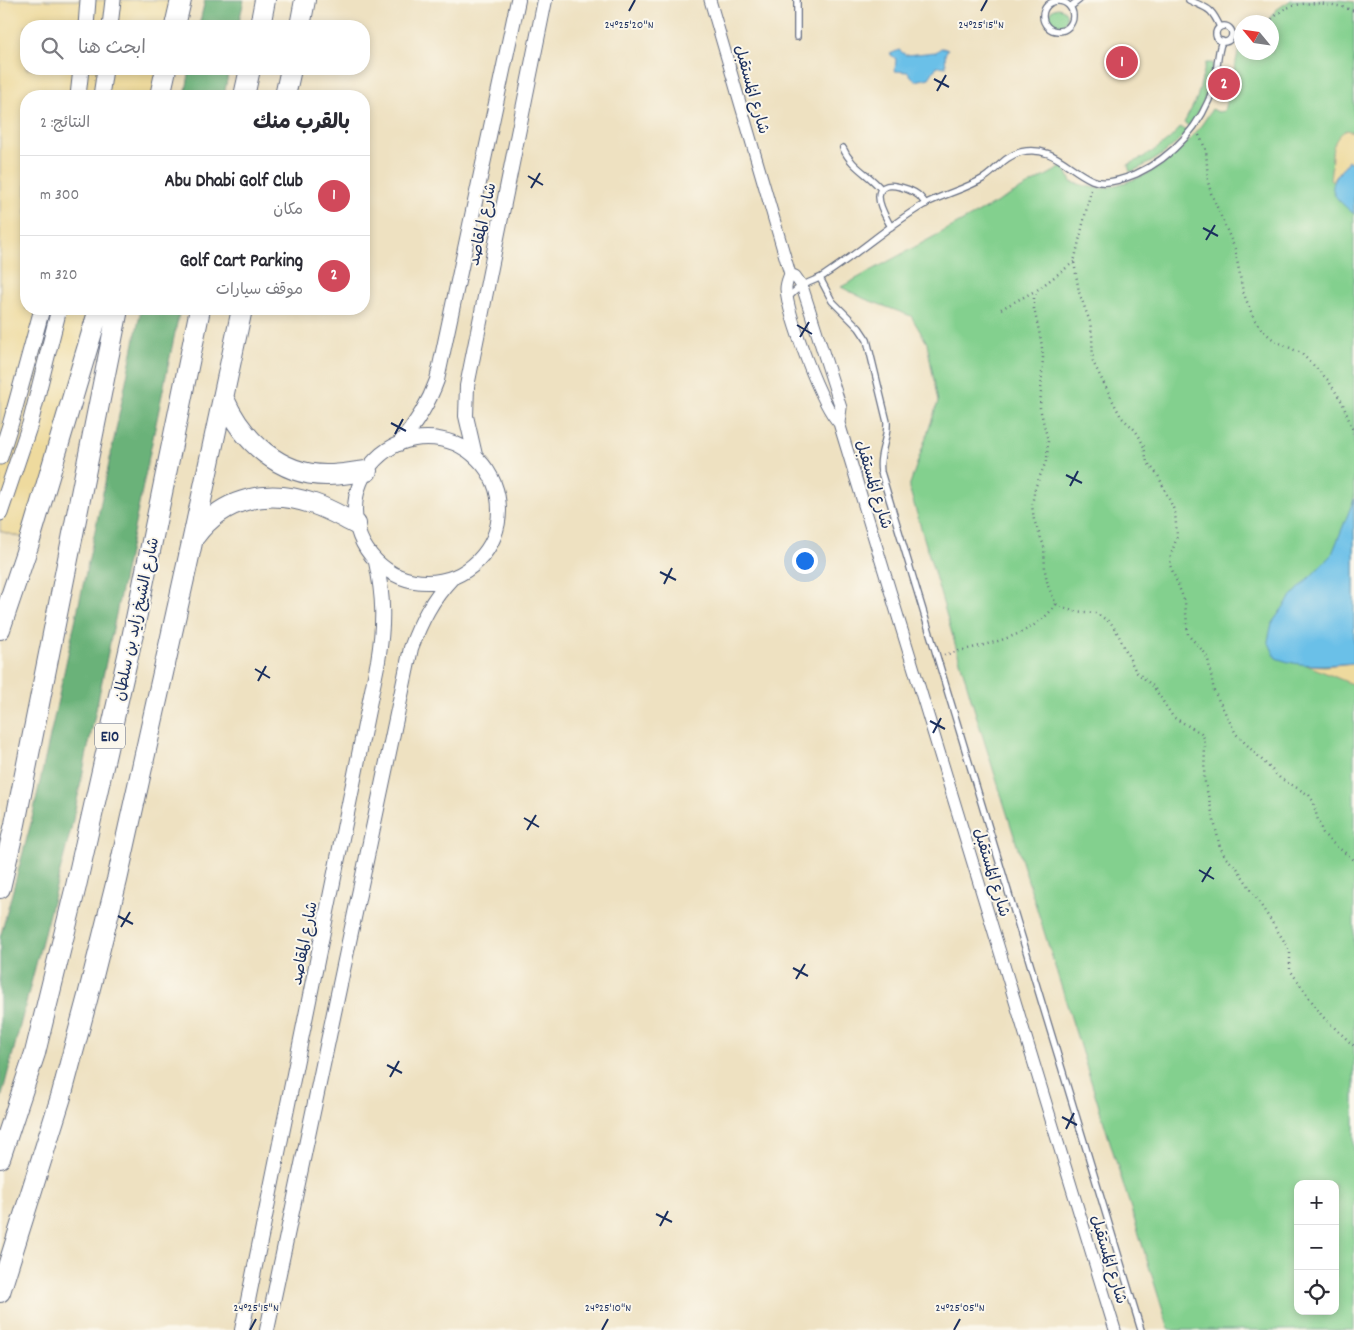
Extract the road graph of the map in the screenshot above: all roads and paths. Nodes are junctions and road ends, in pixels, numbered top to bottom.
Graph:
1 (88, 0) edge
2 (112, 0) edge
3 (181, 0) edge
4 (265, 0) edge
5 (305, 0) edge
6 (518, 0) edge
7 (545, 0) edge
8 (710, 0) edge
9 (797, 0) edge
10 (1079, 0) edge
11 (1189, 0) edge
12 (1046, 2) edge
13 (1070, 7) junction
14 (1354, 10) edge
15 (1277, 15) edge
16 (86, 20) edge
17 (110, 20) edge
18 (176, 20) edge
19 (261, 20) edge
20 (301, 20) edge
21 (1220, 27) junction
22 (797, 37) dead end
23 (1229, 40) junction
24 (1222, 41) junction
25 (1234, 41) edge
26 (80, 75) edge
27 (104, 75) edge
28 (165, 75) edge
29 (249, 75) edge
30 (290, 75) edge
31 (79, 90) edge
32 (102, 90) edge
33 (161, 90) edge
34 (245, 90) edge
35 (286, 90) edge
36 (1193, 128) junction
37 (843, 148) dead end
38 (1093, 181) junction
39 (882, 189) junction
40 (926, 204) junction
41 (891, 227) junction
42 (1074, 262) junction
43 (790, 274) junction
44 (820, 278) junction
45 (802, 286) junction
46 (1036, 290) junction
47 (788, 298) junction
48 (1001, 309) dead end
49 (40, 315) edge
50 (57, 315) edge
51 (97, 315) edge
52 (117, 315) edge
53 (199, 315) edge
54 (241, 315) edge
55 (224, 399) junction
56 (839, 423) junction
57 (1354, 433) edge
58 (398, 444) junction
59 (474, 455) junction
60 (0, 456) edge
61 (367, 471) junction
62 (0, 513) edge
63 (356, 524) junction
64 (194, 538) junction
65 (376, 562) junction
66 (452, 578) junction
67 (1056, 604) junction
68 (0, 629) edge
69 (937, 657) junction
70 (1354, 860) edge
71 (0, 888) edge
72 (1354, 1046) edge
73 (0, 1158) edge
74 (0, 1292) edge
75 (242, 1330) edge
76 (267, 1330) edge
77 (1115, 1330) edge
78 (1141, 1330) edge

1 - 16 main road
2 - 17 main road
3 - 18 highway
4 - 19 highway
5 - 20 highway
6 - 58 street, شارع المقاصد
7 - 59 street, شارع المقاصد
8 - 43 street, شارع المُستقبل
9 - 22 lane
10 - 13 lane
11 - 21 lane
12 - 13 lane
12 - 13 lane
14 - 15 path
21 - 23 lane
21 - 24 lane
23 - 24 lane
23 - 25 path
24 - 36 lane
26 - 31 main road
27 - 32 main road
28 - 33 highway
29 - 34 highway
30 - 35 highway
36 - 38 lane
36 - 57 path
37 - 39 lane
38 - 40 lane
38 - 42 path
39 - 40 lane
39 - 41 lane
40 - 41 lane
41 - 44 lane
42 - 46 path
42 - 70 path
43 - 45 street, شارع المُستقبل
43 - 47 street, شارع المُستقبل
44 - 45 lane
44 - 69 lane
45 - 47 lane
45 - 56 street, شارع المُستقبل
46 - 48 path
46 - 67 path
47 - 56 street, شارع المُستقبل
49 - 60 main road
50 - 62 main road
51 - 68 highway
52 - 71 highway
53 - 73 highway, شارع الشيخ زايد بن سلطان / E10
54 - 55 highway
55 - 61 highway
55 - 64 highway
56 - 77 street, شارع المُستقبل
58 - 59 street
58 - 61 street
59 - 66 street
61 - 63 street
63 - 64 highway
63 - 65 street
64 - 74 highway
65 - 66 street
65 - 75 street, شارع المقاصد
66 - 76 street
67 - 69 path
67 - 72 path
69 - 78 lane

